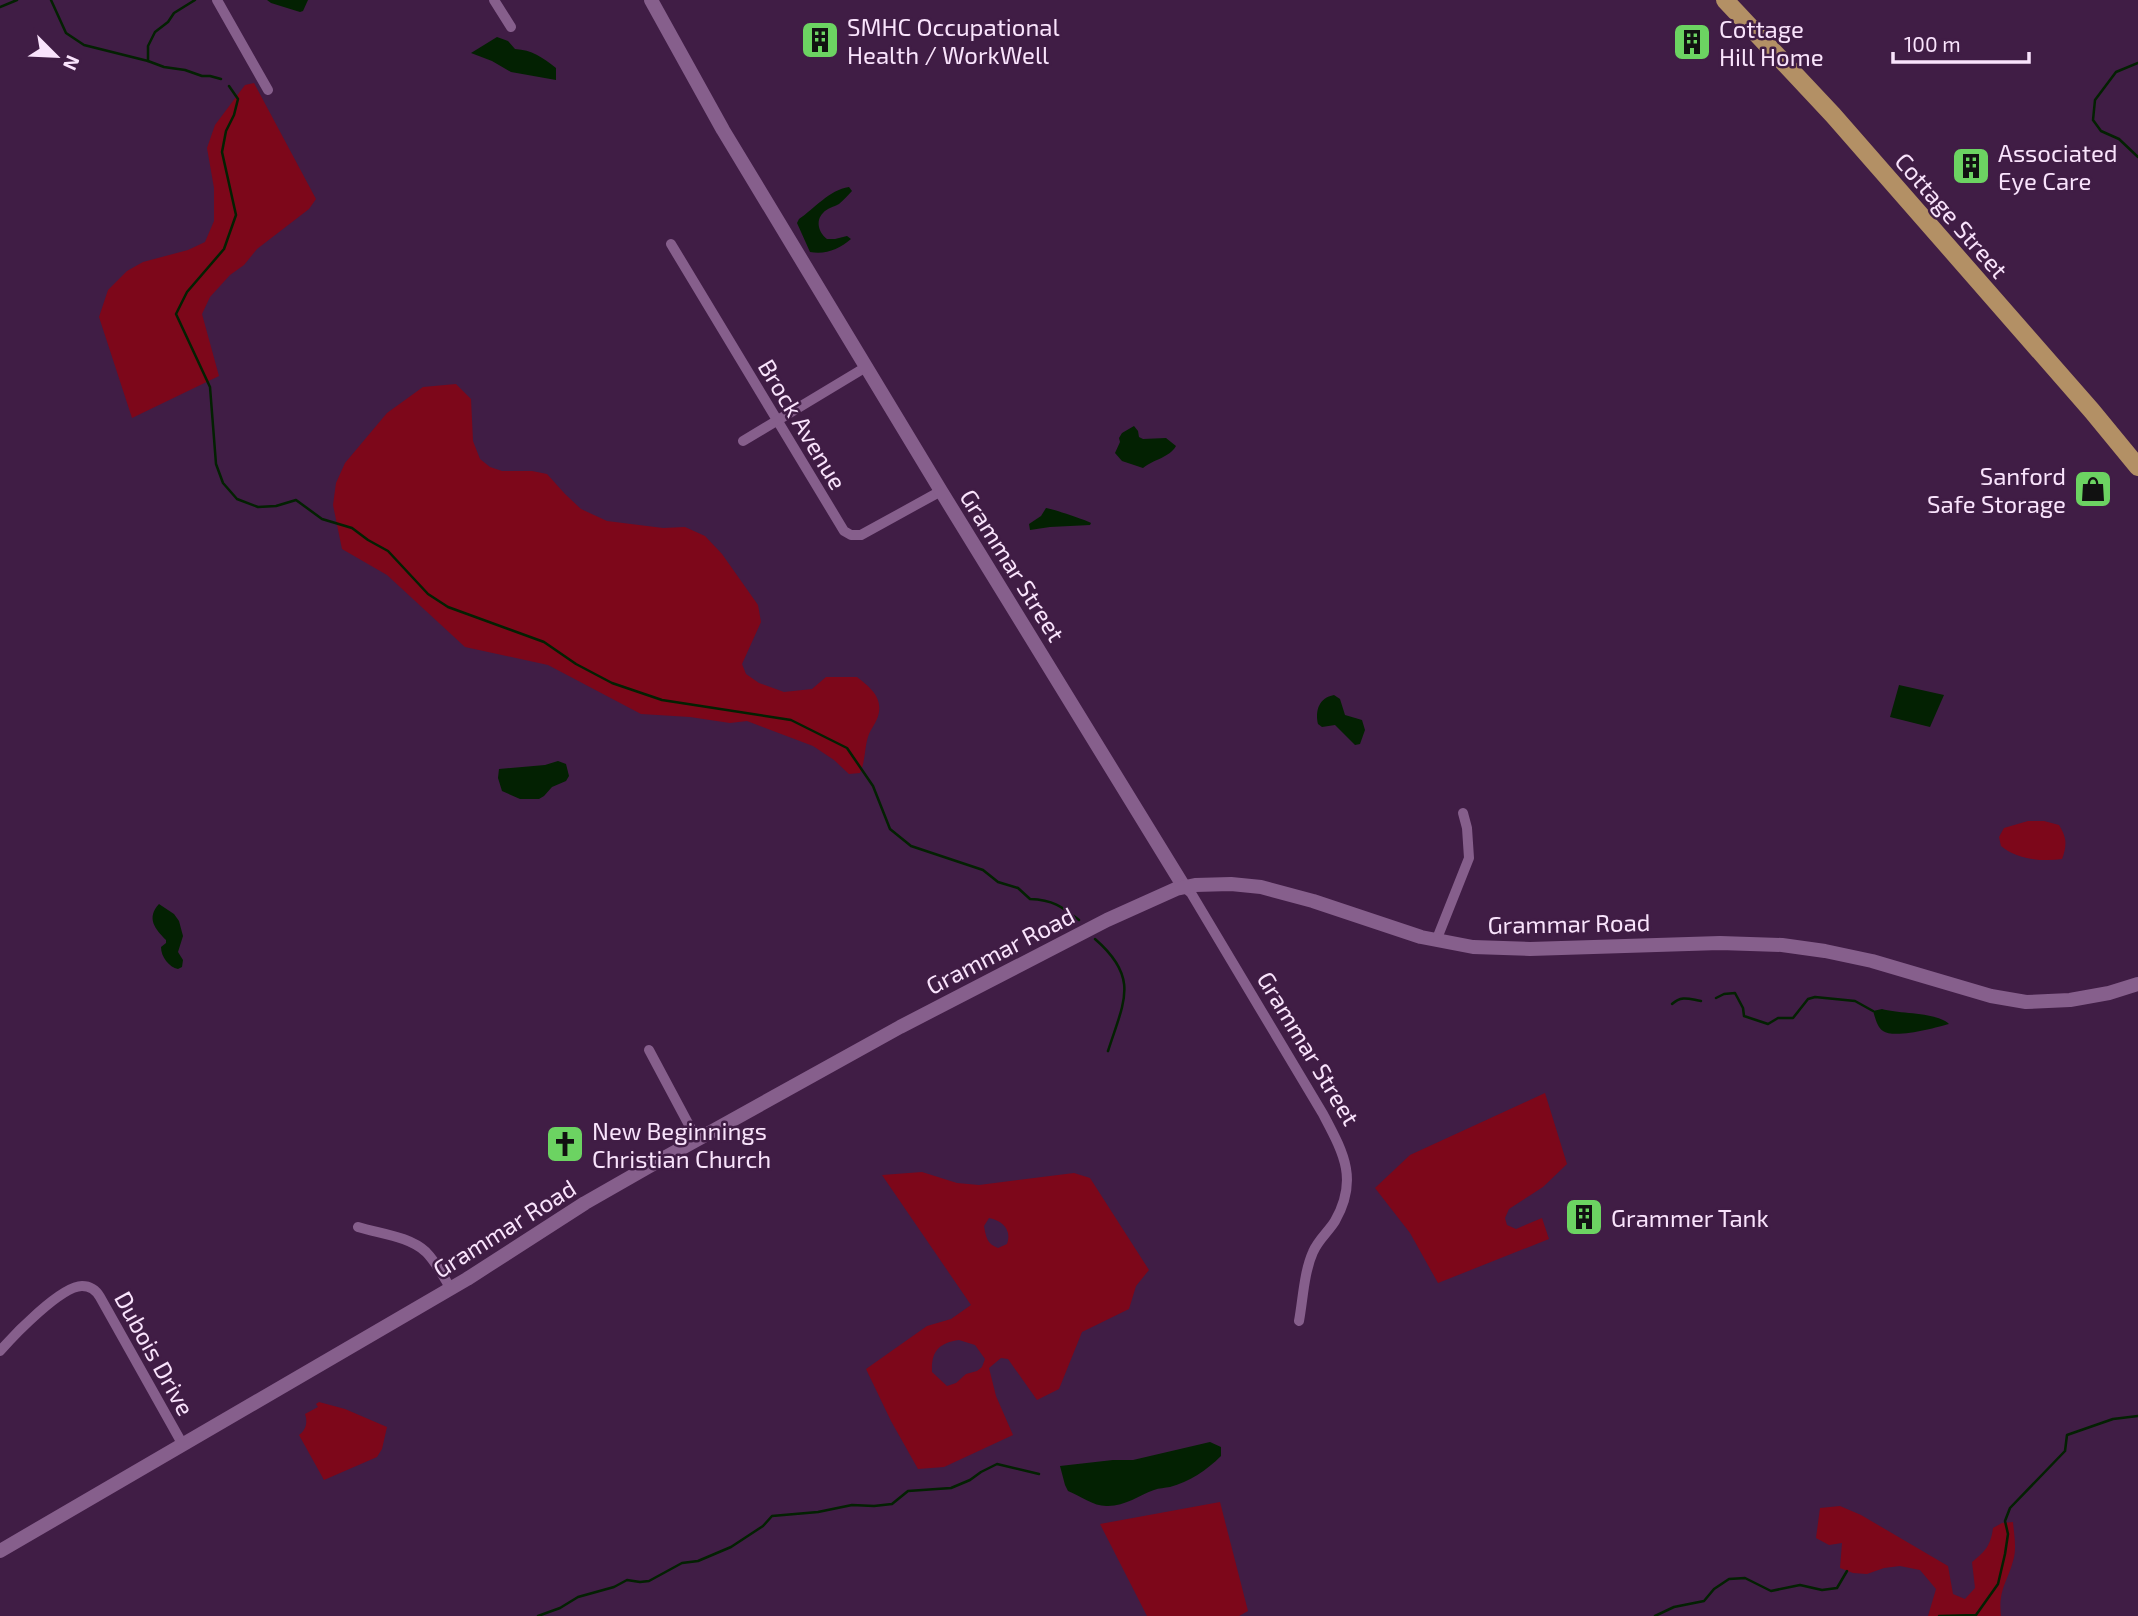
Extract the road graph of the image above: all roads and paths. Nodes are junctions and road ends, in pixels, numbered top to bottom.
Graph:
1 (218, 0) edge
2 (494, 0) edge
3 (651, 0) edge
4 (1725, 0) edge
5 (511, 27) dead end
6 (268, 90) dead end
7 (671, 244) dead end
8 (866, 367) junction
9 (776, 422) junction
10 (743, 441) dead end
11 (2138, 467) edge
12 (941, 491) junction
13 (1463, 813) dead end
14 (1184, 887) junction
15 (1436, 941) junction
16 (2138, 984) edge
17 (649, 1050) dead end
18 (697, 1140) junction
19 (358, 1227) dead end
20 (451, 1289) junction
21 (1299, 1321) dead end
22 (0, 1351) edge
23 (183, 1445) junction
24 (0, 1551) edge

1 - 6 street
2 - 5 street
3 - 8 street, Grammar Street
4 - 11 highway, Cottage Street
7 - 9 street, Brock Avenue
8 - 9 street
8 - 12 street, Grammar Street
9 - 10 street
9 - 12 street, Brock Avenue
12 - 14 street, Grammar Street
13 - 15 street
14 - 15 street, Grammar Road
14 - 18 street, Grammar Road
14 - 21 street, Grammar Street
15 - 16 street, Grammar Road
17 - 18 street
18 - 20 street, Grammar Road
19 - 20 street
20 - 23 street, Grammar Road
22 - 23 street, Dubois Drive
23 - 24 street, Grammar Road

